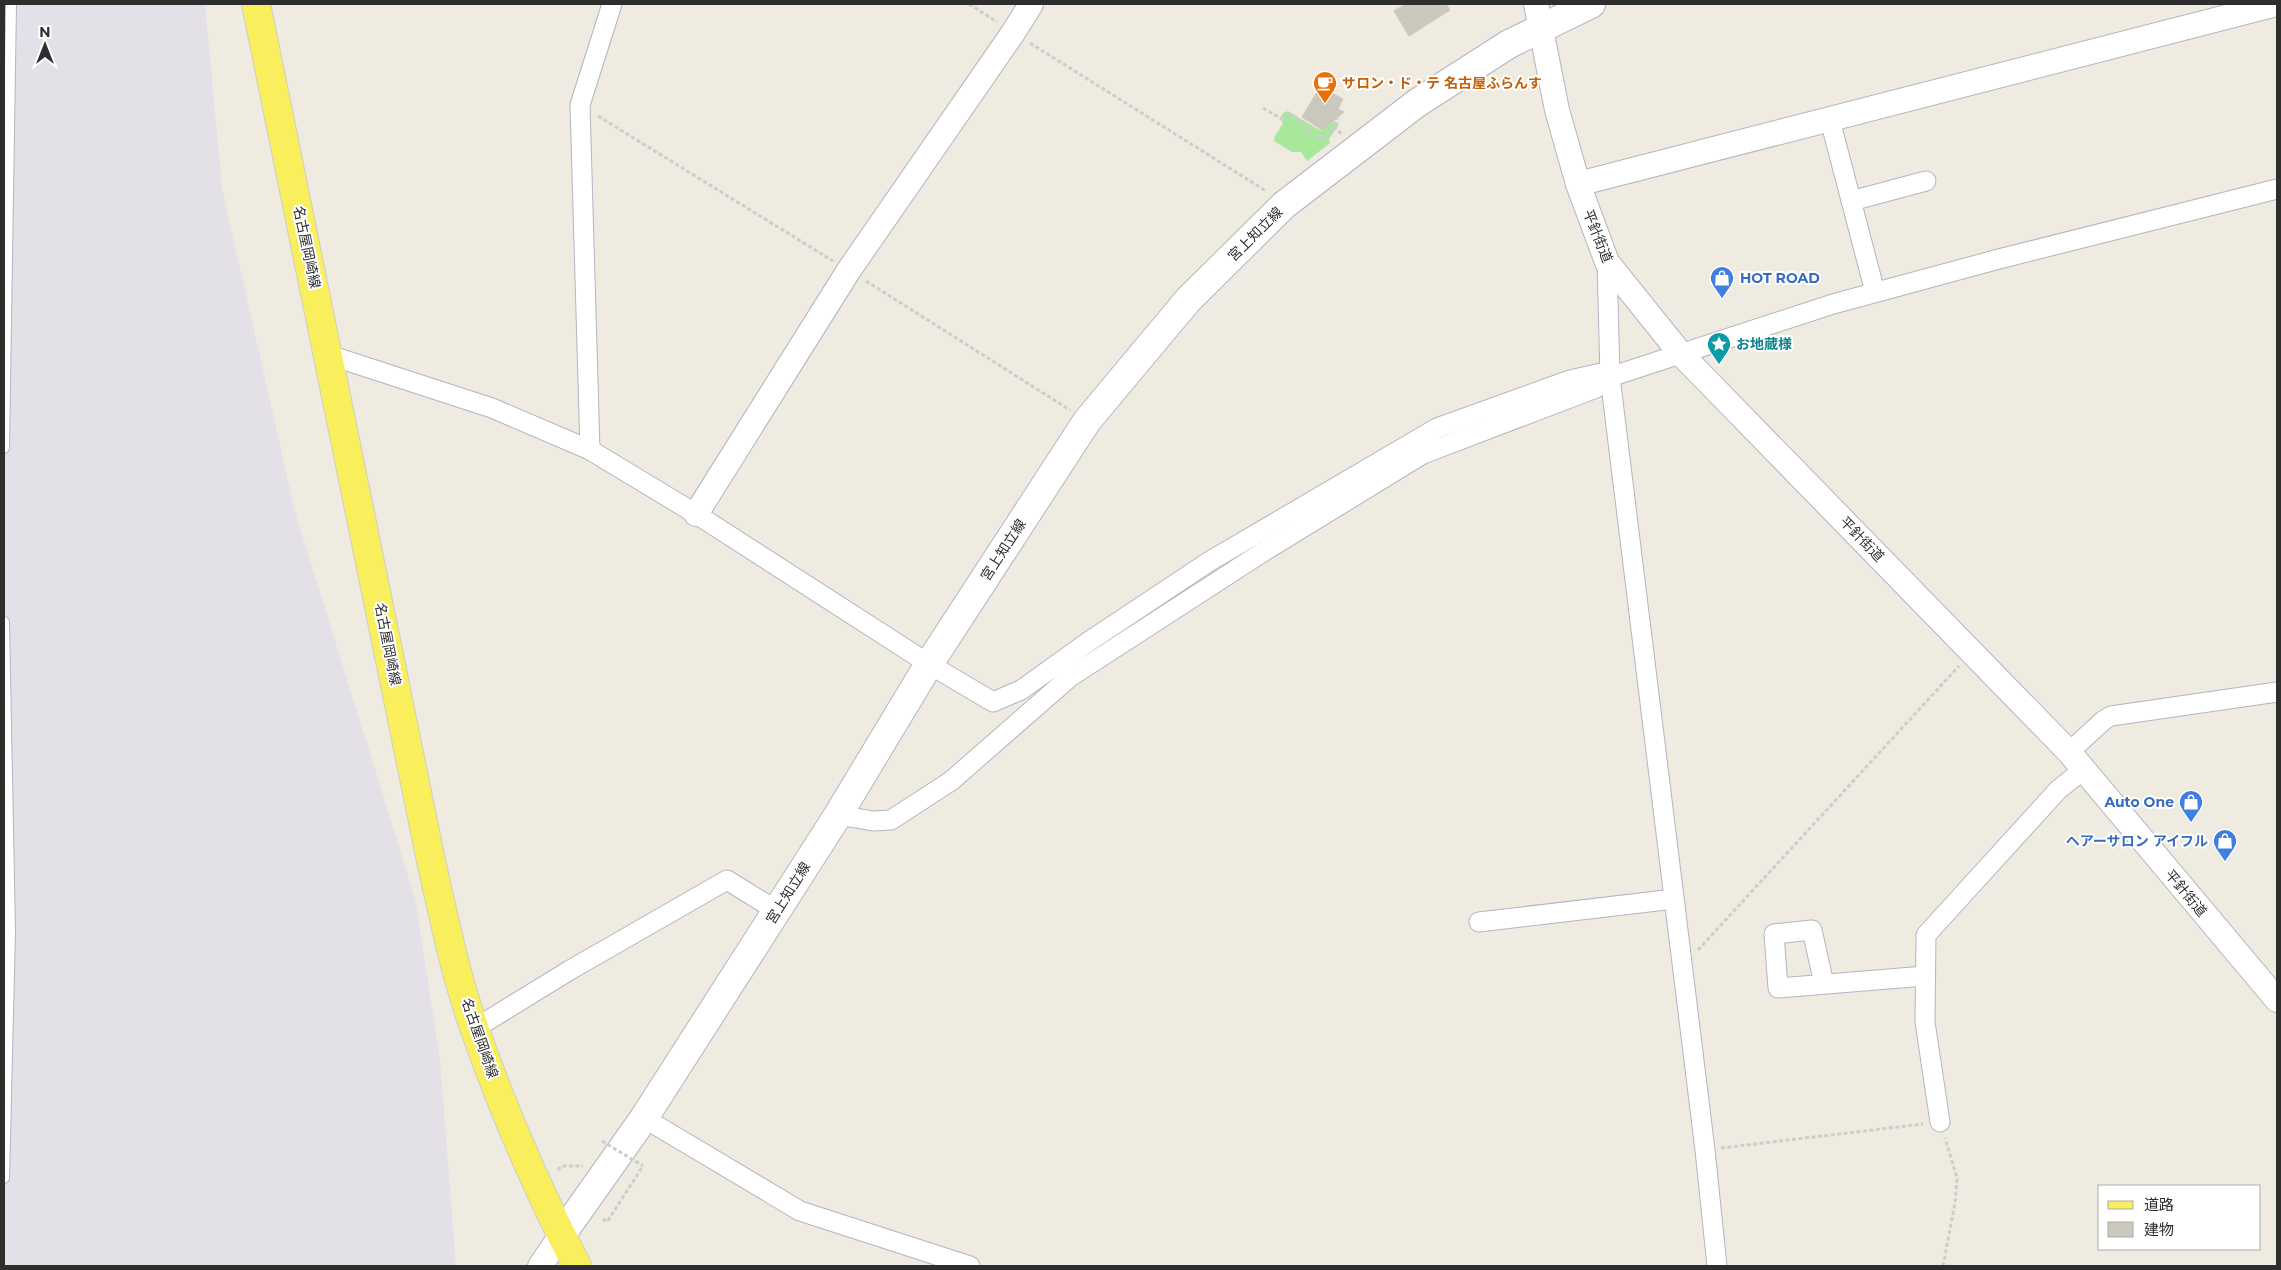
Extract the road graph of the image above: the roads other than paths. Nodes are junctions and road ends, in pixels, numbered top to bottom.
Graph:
1 (11, 4) edge
2 (256, 4) edge
3 (612, 4) edge
4 (1031, 4) edge
5 (1591, 4) edge
6 (2277, 4) edge
7 (1538, 16) edge
8 (1830, 120) junction
9 (1926, 181) dead end
10 (1578, 184) junction
11 (2277, 189) edge
12 (1851, 201) junction
13 (1607, 262) junction
14 (1874, 292) junction
15 (1680, 353) junction
16 (329, 355) junction
17 (1610, 377) junction
18 (4, 448) edge
19 (590, 450) junction
20 (696, 514) junction
21 (4, 622) edge
22 (929, 664) junction
23 (2277, 692) edge
24 (2076, 760) junction
25 (838, 815) junction
26 (1674, 899) junction
27 (777, 911) junction
28 (1479, 922) dead end
29 (1925, 976) junction
30 (1824, 984) dead end
31 (2277, 1000) edge
32 (474, 1029) junction
33 (644, 1118) junction
34 (1940, 1122) road end
35 (4, 1178) edge
36 (562, 1234) junction
37 (540, 1266) edge
38 (577, 1266) edge
39 (970, 1266) edge
40 (1717, 1266) edge

1 - 18 lane
2 - 16 main road, 名古屋岡崎線
3 - 19 street
4 - 20 street
5 - 7 main road, 宮上知立線
6 - 8 street
7 - 10 street, 平針街道
7 - 22 main road, 宮上知立線
8 - 10 street
8 - 12 street
9 - 12 street
10 - 13 street, 平針街道
11 - 14 street
12 - 14 street
13 - 15 street, 平針街道
13 - 17 street
14 - 15 street
15 - 17 street
15 - 24 street, 平針街道
16 - 19 street
16 - 32 main road, 名古屋岡崎線
17 - 22 street
17 - 25 street
17 - 26 street
19 - 20 street
20 - 22 street
21 - 35 lane
22 - 25 main road, 宮上知立線
23 - 24 street
24 - 29 street
24 - 31 street, 平針街道
25 - 27 main road, 宮上知立線
26 - 28 street
26 - 40 street
27 - 32 street
27 - 33 main road, 宮上知立線
29 - 30 street
29 - 34 street
32 - 36 main road, 名古屋岡崎線
33 - 36 main road, 宮上知立線
33 - 39 street
36 - 37 street
36 - 38 main road, 名古屋岡崎線

